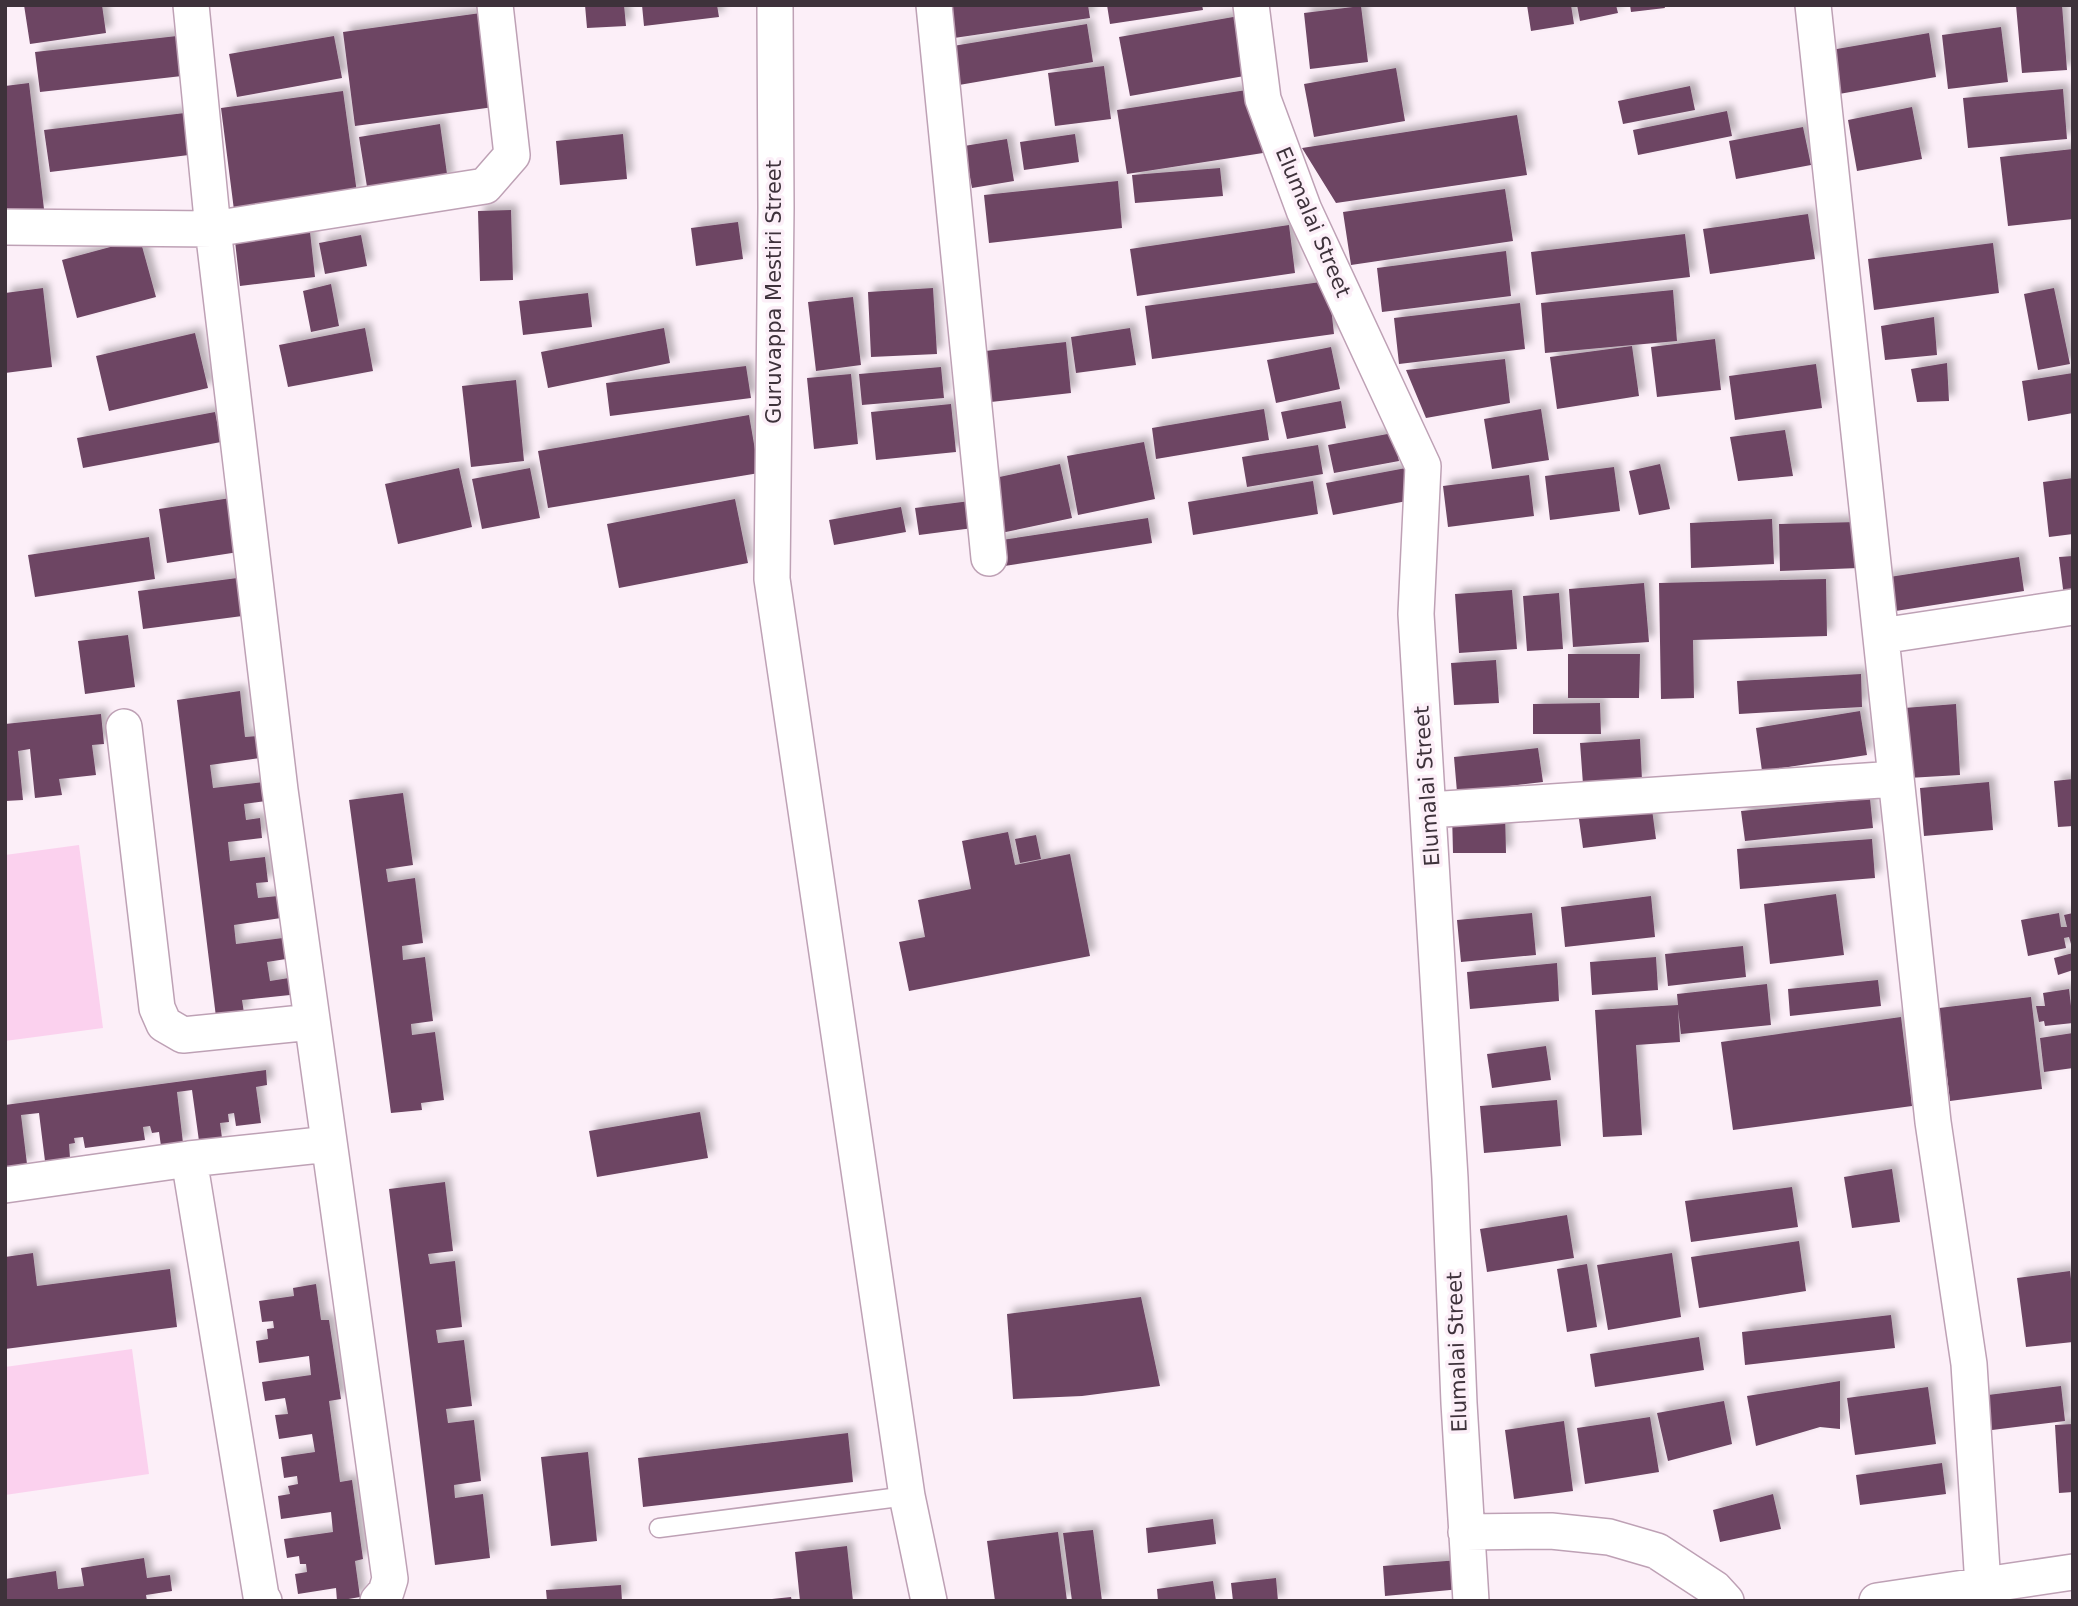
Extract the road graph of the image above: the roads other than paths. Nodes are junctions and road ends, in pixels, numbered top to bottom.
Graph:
1 (191, 5) edge
2 (495, 5) edge
3 (775, 5) edge
4 (934, 5) edge
5 (1251, 5) edge
6 (1813, 5) edge
7 (5, 227) edge
8 (213, 229) junction
9 (989, 558) dead end
10 (2073, 607) edge
11 (1881, 636) junction
12 (124, 727) dead end
13 (1896, 779) junction
14 (1429, 810) junction
15 (312, 1022) junction
16 (329, 1144) junction
17 (188, 1159) junction
18 (5, 1185) edge
19 (907, 1496) junction
20 (659, 1528) dead end
21 (1466, 1532) junction
22 (2073, 1572) edge
23 (1983, 1586) junction
24 (264, 1601) edge
25 (378, 1601) edge
26 (929, 1601) edge
27 (1471, 1601) edge
28 (1726, 1601) edge
29 (1877, 1601) edge

1 - 8 street
2 - 8 street
3 - 19 street, Guruvappa Mestiri Street
4 - 9 street
5 - 14 street, Elumalai Street
6 - 11 street
7 - 8 street
8 - 15 street
10 - 11 street
11 - 13 street
12 - 15 street
13 - 14 street
13 - 23 street
14 - 21 street, Elumalai Street
15 - 16 street
16 - 17 street
16 - 25 street
17 - 18 street
17 - 24 street
19 - 20 lane
19 - 26 street, Guruvappa Mestiri Street
21 - 27 street, Elumalai Street
21 - 28 street
22 - 23 street
23 - 29 street

